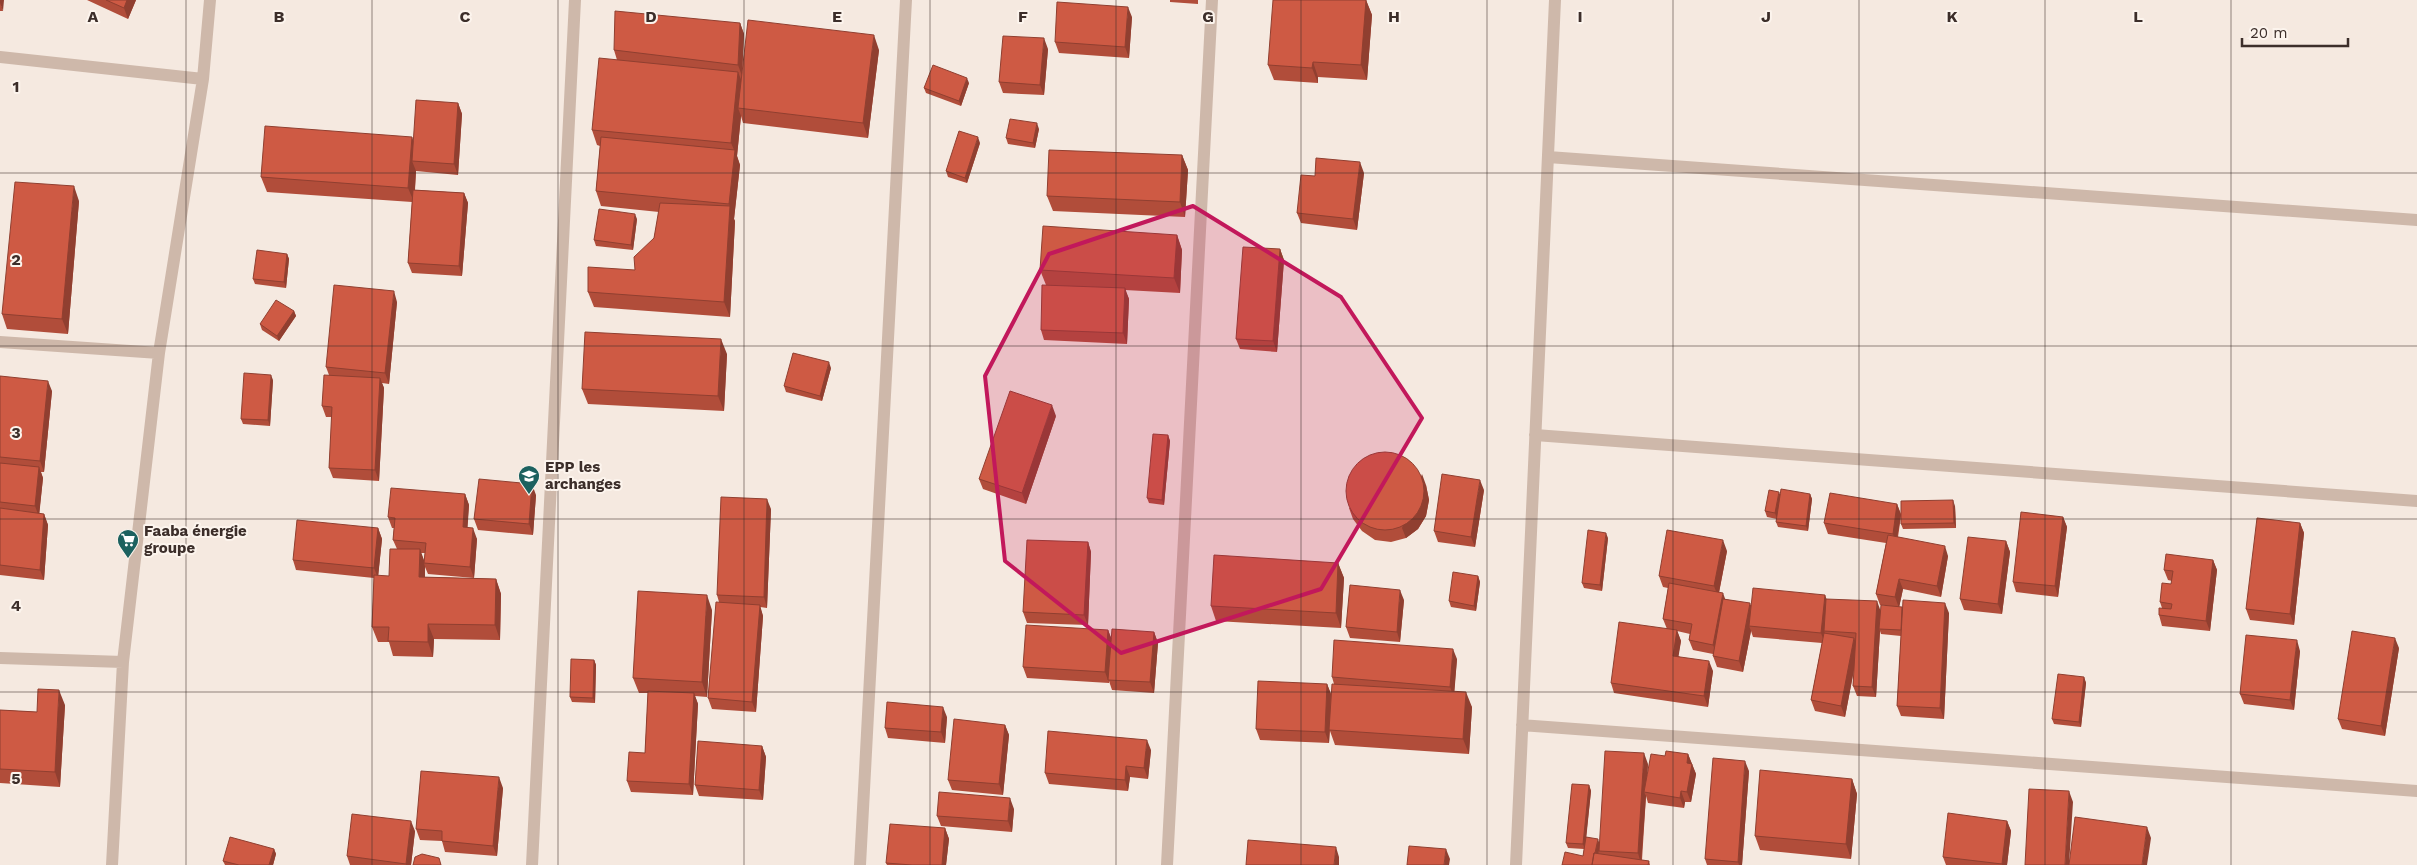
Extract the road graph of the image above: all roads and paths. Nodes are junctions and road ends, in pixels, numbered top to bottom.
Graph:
1 (210, 0) edge
2 (575, 0) edge
3 (906, 0) edge
4 (1212, 0) edge
5 (1555, 0) edge
6 (0, 57) edge
7 (203, 79) junction
8 (1548, 157) junction
9 (2417, 220) edge
10 (0, 342) edge
11 (159, 353) junction
12 (1535, 435) junction
13 (2417, 500) edge
14 (0, 658) edge
15 (123, 662) junction
16 (1522, 725) junction
17 (2417, 791) edge
18 (112, 865) edge
19 (532, 865) edge
20 (860, 865) edge
21 (1167, 865) edge
22 (1516, 865) edge

1 - 7 street
2 - 19 street
3 - 20 street
4 - 21 street
5 - 8 street
6 - 7 street
7 - 11 street
8 - 9 street
8 - 12 street
10 - 11 street
11 - 15 street
12 - 13 street
12 - 16 street
14 - 15 street
15 - 18 street
16 - 17 street
16 - 22 street

